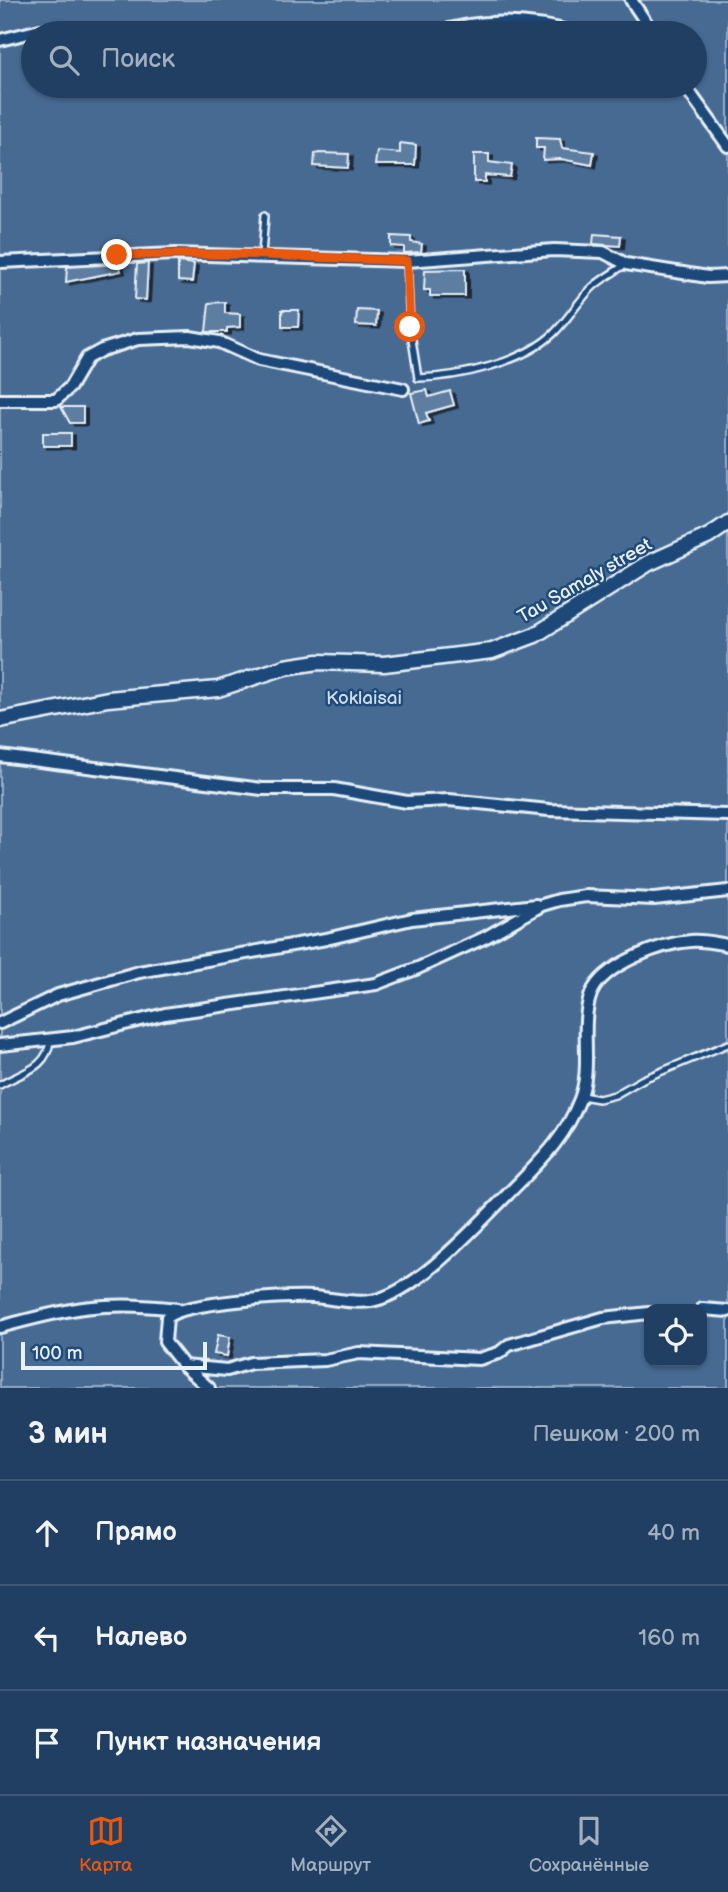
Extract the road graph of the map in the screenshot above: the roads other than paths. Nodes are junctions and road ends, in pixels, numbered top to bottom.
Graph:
1 (631, 0) edge
2 (645, 21) edge
3 (21, 35) edge
4 (0, 40) edge
5 (692, 98) edge
6 (728, 146) edge
7 (265, 215) dead end
8 (262, 254) junction
9 (407, 261) junction
10 (0, 262) edge
11 (626, 264) junction
12 (728, 276) edge
13 (403, 389) dead end
14 (0, 400) edge
15 (728, 523) edge
16 (0, 720) edge
17 (0, 757) edge
18 (728, 815) edge
19 (728, 891) edge
20 (542, 905) junction
21 (728, 945) edge
22 (0, 1023) edge
23 (50, 1040) junction
24 (728, 1044) edge
25 (0, 1045) edge
26 (0, 1085) edge
27 (582, 1096) junction
28 (177, 1309) junction
29 (707, 1309) edge
30 (728, 1311) edge
31 (644, 1314) edge
32 (0, 1327) edge
33 (184, 1366) junction
34 (209, 1388) edge

1 - 2 street
3 - 4 street
5 - 6 street
7 - 8 lane
8 - 9 street
8 - 10 street
9 - 11 street
9 - 11 lane
11 - 12 street
13 - 14 street
15 - 16 street, Tau Samaly street
17 - 18 street
19 - 20 street
20 - 22 street
20 - 23 street
21 - 27 street
23 - 25 street
23 - 26 lane
24 - 27 lane
27 - 28 street
28 - 32 street
28 - 33 street
29 - 30 street
31 - 33 street
33 - 34 street

